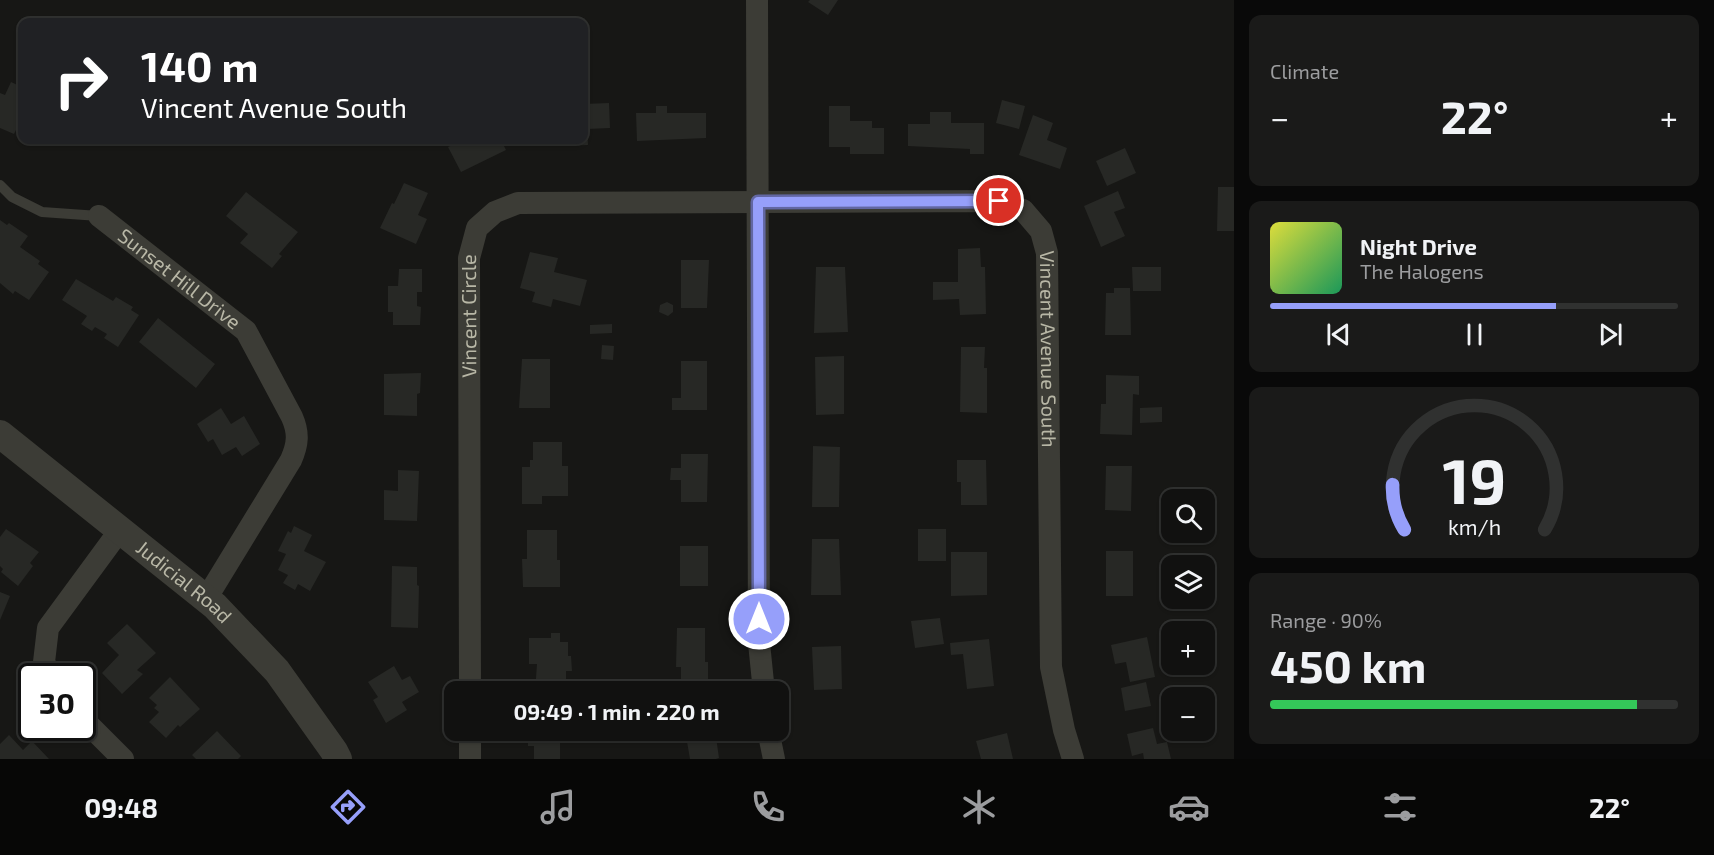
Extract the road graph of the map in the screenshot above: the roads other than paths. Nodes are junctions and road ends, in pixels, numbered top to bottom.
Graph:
1 (757, 0) edge
2 (0, 185) edge
3 (758, 202) junction
4 (99, 216) joint
5 (0, 434) edge
6 (120, 530) junction
7 (206, 599) junction
8 (44, 663) edge
9 (470, 681) edge
10 (763, 681) edge
11 (96, 732) edge
12 (470, 741) edge
13 (770, 741) edge
14 (123, 759) edge
15 (338, 759) edge
16 (470, 759) edge
17 (774, 759) edge
18 (1073, 759) edge

1 - 3 street
2 - 4 lane
3 - 9 street, Vincent Circle
3 - 10 street
3 - 18 street, Vincent Avenue South
4 - 7 street, Sunset Hill Drive
5 - 6 street, Judicial Road
6 - 7 street, Judicial Road
6 - 8 street
7 - 15 street, Judicial Road
11 - 14 street
12 - 16 street
13 - 17 street

